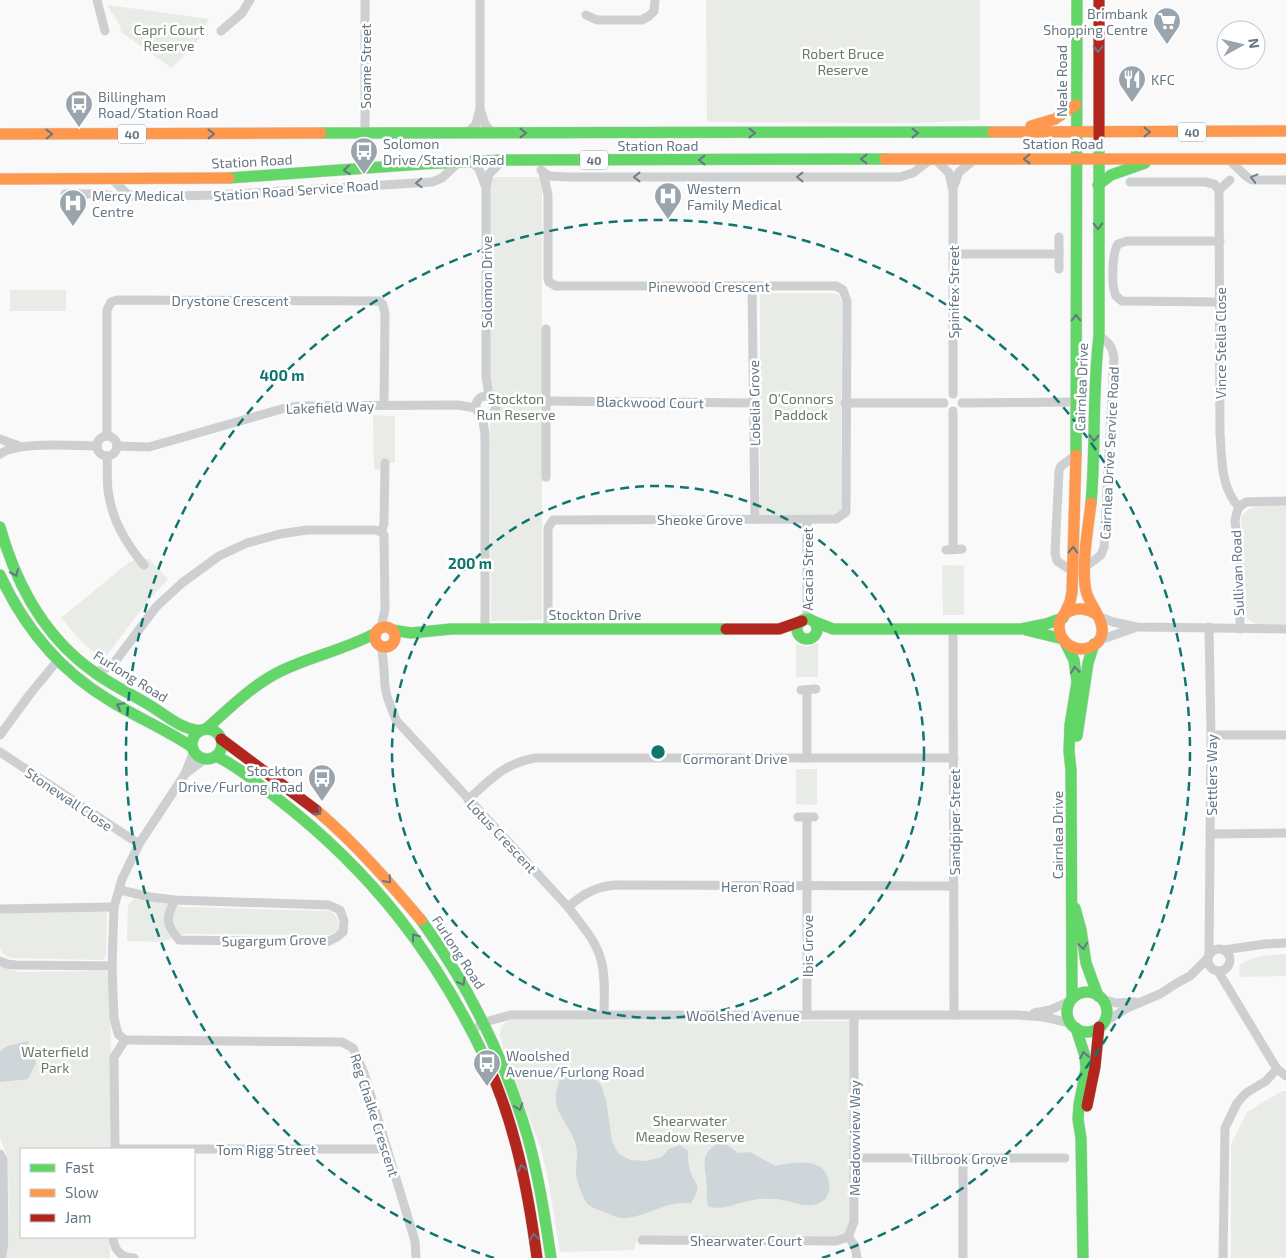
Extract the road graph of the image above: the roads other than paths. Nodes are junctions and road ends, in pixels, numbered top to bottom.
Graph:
1 (97, 0) edge
2 (250, 0) edge
3 (365, 0) edge
4 (480, 0) edge
5 (655, 0) edge
6 (1077, 0) edge
7 (1099, 0) edge
8 (586, 15) dead end
9 (105, 31) dead end
10 (220, 31) dead end
11 (1076, 105) junction
12 (480, 109) junction
13 (1286, 123) edge
14 (1263, 131) junction
15 (1286, 131) edge
16 (1003, 132) junction
17 (1076, 132) junction
18 (1098, 132) junction
19 (365, 133) junction
20 (468, 133) junction
21 (492, 133) junction
22 (0, 134) edge
23 (1076, 158) junction
24 (1098, 158) junction
25 (933, 159) junction
26 (976, 159) junction
27 (1163, 159) junction
28 (1228, 159) junction
29 (1286, 159) edge
30 (504, 160) junction
31 (530, 160) junction
32 (465, 161) junction
33 (543, 172) junction
34 (560, 177) junction
35 (0, 179) edge
36 (113, 180) junction
37 (1230, 180) dead end
38 (1286, 180) edge
39 (1130, 182) dead end
40 (1098, 184) junction
41 (486, 188) junction
42 (1219, 190) junction
43 (953, 191) junction
44 (126, 193) junction
45 (65, 194) dead end
46 (548, 195) junction
47 (1059, 238) dead end
48 (1220, 241) junction
49 (953, 254) junction
50 (1059, 254) junction
51 (1060, 269) dead end
52 (752, 286) junction
53 (1221, 302) junction
54 (546, 329) dead end
55 (1098, 336) junction
56 (953, 394) junction
57 (546, 401) junction
58 (1076, 402) junction
59 (754, 403) junction
60 (845, 403) junction
61 (944, 403) junction
62 (962, 403) junction
63 (1094, 404) junction
64 (384, 405) junction
65 (482, 406) junction
66 (953, 411) junction
67 (107, 436) junction
68 (0, 438) edge
69 (22, 446) junction
70 (97, 446) junction
71 (117, 446) junction
72 (0, 454) edge
73 (107, 456) junction
74 (1075, 456) junction
75 (385, 463) dead end
76 (546, 477) dead end
77 (1286, 501) edge
78 (1239, 507) junction
79 (755, 519) junction
80 (807, 520) junction
81 (0, 527) edge
82 (381, 532) junction
83 (954, 550) dead end
84 (144, 565) dead end
85 (1084, 568) junction
86 (1072, 571) junction
87 (0, 575) edge
88 (1097, 615) junction
89 (1063, 616) junction
90 (808, 621) junction
91 (1137, 628) junction
92 (1209, 628) junction
93 (485, 629) junction
94 (548, 629) junction
95 (779, 629) junction
96 (833, 629) junction
97 (953, 629) junction
98 (1021, 629) junction
99 (1240, 629) junction
100 (1286, 629) edge
101 (814, 635) junction
102 (800, 636) junction
103 (385, 637) junction
104 (1064, 640) junction
105 (1096, 643) junction
106 (67, 649) junction
107 (58, 660) junction
108 (114, 663) junction
109 (93, 672) junction
110 (116, 687) junction
111 (808, 690) dead end
112 (230, 709) junction
113 (203, 730) junction
114 (0, 735) edge
115 (1211, 735) junction
116 (1286, 735) edge
117 (220, 737) junction
118 (193, 749) junction
119 (0, 752) edge
120 (216, 756) junction
121 (807, 758) junction
122 (954, 758) junction
123 (204, 759) junction
124 (1071, 770) junction
125 (185, 774) junction
126 (468, 800) junction
127 (806, 817) dead end
128 (1210, 834) junction
129 (1286, 834) edge
130 (139, 844) junction
131 (954, 886) junction
132 (807, 887) junction
133 (120, 890) junction
134 (1072, 899) junction
135 (175, 900) junction
136 (114, 907) junction
137 (568, 907) junction
138 (0, 909) edge
139 (1210, 923) junction
140 (1286, 943) edge
141 (1252, 946) junction
142 (1223, 949) junction
143 (1209, 956) junction
144 (0, 961) edge
145 (1229, 964) junction
146 (112, 966) junction
147 (1216, 970) junction
148 (1190, 976) junction
149 (1233, 994) junction
150 (1100, 997) junction
151 (1071, 1000) junction
152 (1143, 1000) junction
153 (604, 1015) junction
154 (807, 1015) junction
155 (854, 1015) junction
156 (954, 1015) junction
157 (1017, 1015) junction
158 (485, 1023) junction
159 (1101, 1025) junction
160 (1073, 1026) junction
161 (472, 1030) junction
162 (125, 1040) junction
163 (1277, 1069) junction
164 (1286, 1076) edge
165 (1081, 1138) junction
166 (115, 1148) edge
167 (195, 1149) edge
168 (387, 1150) junction
169 (0, 1154) edge
170 (855, 1158) junction
171 (963, 1158) junction
172 (1065, 1158) dead end
173 (848, 1237) junction
174 (114, 1238) edge
175 (642, 1240) dead end
176 (119, 1256) edge
177 (1, 1258) edge
178 (134, 1258) edge
179 (416, 1258) edge
180 (537, 1258) edge
181 (552, 1258) edge
182 (857, 1258) edge
183 (963, 1258) edge
184 (1083, 1258) edge
185 (1223, 1258) edge

1 - 9 street
2 - 10 street
3 - 19 street, Soame Street
4 - 12 street
5 - 8 street
6 - 11 main road, Neale Road
7 -> 18 main road
11 - 16 main road
11 - 17 main road, Neale Road
12 - 20 street
12 - 21 street
13 - 14 main road
14 - 15 main road, Station Road / 40
18 -> 14 main road, Station Road / 40
16 - 17 main road, Station Road / 40
21 -> 16 main road, Station Road / 40
17 - 18 main road, Station Road / 40
17 - 23 main road, Neale Road
18 - 24 main road, Cairnlea Drive
19 - 20 main road, Station Road / 40
22 -> 19 main road, Station Road / 40
20 - 21 main road, Station Road / 40
23 - 24 main road, Station Road / 40
23 -> 26 main road, Station Road / 40
58 -> 23 main road, Cairnlea Drive
24 - 27 main road, Station Road / 40
24 - 40 main road, Cairnlea Drive
25 - 26 main road, Station Road / 40
25 -> 31 main road, Station Road / 40
25 -> 34 street
25 - 43 street, Spinifex Street
26 - 43 street, Spinifex Street
27 - 28 main road, Station Road / 40
27 - 40 main road
28 - 29 main road, Station Road / 40
38 -> 28 street
30 - 31 main road, Station Road / 40
30 - 32 main road, Station Road / 40
30 - 41 street, Solomon Drive
31 - 33 street
32 -> 36 main road, Station Road / 40
32 - 41 street, Solomon Drive
32 -> 44 street, Station Road Service Road
33 - 34 street
33 - 46 street, Pinewood Crescent
34 - 46 street
35 - 36 main road, Station Road / 40
36 - 44 street
37 - 42 street
39 - 42 street
40 -> 55 main road, Cairnlea Drive
41 - 65 street, Solomon Drive
42 - 48 street, Vince Stella Close
43 - 49 street, Spinifex Street
44 - 45 street, Station Road Service Road
46 - 52 street, Pinewood Crescent
47 - 50 street
48 - 53 street, Vince Stella Close
48 - 53 street
49 - 50 street
49 - 56 street, Spinifex Street
50 - 51 street
52 - 59 street, Lobelia Grove
52 - 60 street, Pinewood Crescent
53 - 78 street, Vince Stella Close
54 - 57 street
55 - 63 main road, Cairnlea Drive
55 - 85 street, Cairnlea Drive Service Road
56 - 61 street
56 - 62 street
57 - 59 street, Blackwood Court
57 - 76 street
58 - 62 street
58 - 63 main road
58 - 74 main road, Cairnlea Drive
59 - 79 street, Lobelia Grove
60 - 61 street
60 - 80 street, Sheoke Grove
61 - 66 street
62 - 66 street
63 -> 85 main road, Cairnlea Drive
64 - 65 street, Lakefield Way
64 - 67 street, Drystone Crescent
64 - 71 street, Lakefield Way
65 - 93 street, Solomon Drive
66 - 83 street
67 - 70 street
67 - 71 street
68 - 69 street
69 - 70 street
69 - 72 street
70 - 73 street
71 - 73 street
73 - 84 street
86 -> 74 main road, Cairnlea Drive
74 - 86 street
75 - 82 street
77 - 78 street
78 - 99 street, Sullivan Road
79 - 80 street, Sheoke Grove
79 - 94 street, Sheoke Grove
80 - 90 street, Acacia Street
81 -> 106 main road, Furlong Road
82 - 103 street
82 - 108 street
85 - 88 main road, Cairnlea Drive
86 - 89 main road, Cairnlea Drive
87 - 107 main road, Furlong Road
88 - 89 main road
88 - 91 street
88 - 105 main road
89 - 98 main road
89 - 104 main road
90 - 95 main road, Stockton Drive
90 - 96 main road
90 - 101 main road
90 - 102 main road
91 - 92 street
91 - 105 street
92 - 99 street
92 - 115 street, Settlers Way
93 - 94 main road, Stockton Drive
93 - 103 main road, Stockton Drive
94 - 95 main road, Stockton Drive
95 - 102 main road, Stockton Drive
96 - 97 main road
96 - 101 main road
97 - 98 main road
97 - 122 street, Sandpiper Street
98 - 104 main road
99 - 100 street
101 - 102 main road
103 - 112 main road
103 - 126 street, Lotus Crescent
104 - 105 main road
124 -> 104 main road, Cairnlea Drive
105 - 124 main road, Cairnlea Drive
106 - 107 main road
106 - 109 main road, Furlong Road
107 - 114 street
118 -> 107 main road, Furlong Road
108 - 109 street
108 - 110 street
109 - 110 main road, Furlong Road
110 - 113 main road, Furlong Road
111 - 121 street
112 - 113 main road
112 - 117 main road
113 - 117 main road
113 - 118 main road
115 - 116 street
115 - 128 street, Settlers Way
117 - 120 main road
117 -> 158 main road, Furlong Road
118 - 123 main road
118 - 125 street
119 - 130 street, Stonewall Close
120 - 123 main road
161 -> 120 main road, Furlong Road
121 - 122 street, Cormorant Drive
121 - 126 street, Cormorant Drive
122 - 131 street, Sandpiper Street
123 - 125 street
124 - 134 main road, Cairnlea Drive
125 - 130 street
126 - 137 street, Lotus Crescent
127 - 132 street, Ibis Grove
128 - 129 street
128 - 139 street, Settlers Way
130 - 133 street
131 - 132 street, Heron Road
131 - 156 street, Sandpiper Street
132 - 137 street, Heron Road
132 - 154 street, Ibis Grove
133 - 135 street, Sugargum Grove
133 - 136 street
134 -> 150 main road, Cairnlea Drive
134 - 151 main road, Cairnlea Drive
135 - 135 street, Sugargum Grove
136 - 138 street
136 - 146 street
137 - 153 street, Lotus Crescent
139 - 142 street, Settlers Way
139 - 143 street, Settlers Way
140 - 141 street
141 - 142 street
141 - 145 street
142 - 143 street
142 - 145 street
143 - 147 street
143 - 148 street
144 - 146 street
145 - 147 street
145 - 149 street
146 - 162 street
147 - 148 street
147 - 149 street
148 - 152 street
149 - 163 street
150 - 151 main road
150 - 152 street
150 - 159 main road
151 - 157 street, Woolshed Avenue
151 - 160 main road
152 - 159 street
153 - 154 street, Woolshed Avenue
153 - 158 street, Woolshed Avenue
154 - 155 street, Woolshed Avenue
155 - 156 street, Woolshed Avenue
155 - 170 street, Meadowview Way
156 - 157 street, Woolshed Avenue
157 - 160 street, Woolshed Avenue
158 - 161 street, Woolshed Avenue
158 -> 181 main road, Furlong Road
159 - 160 main road
159 - 165 main road
165 -> 160 main road
180 -> 161 main road, Furlong Road
162 - 166 street
162 - 168 street, Reg Chalke Crescent
163 - 164 street
163 - 185 street
165 - 184 main road
167 - 168 street, Tom Rigg Street
168 - 179 street, Reg Chalke Crescent
169 - 177 street
170 - 171 street, Tillbrook Grove
170 - 173 street, Meadowview Way
171 - 172 street, Tillbrook Grove
171 - 183 street
173 - 175 street, Shearwater Court
173 - 182 street
174 - 176 street
176 - 178 street

